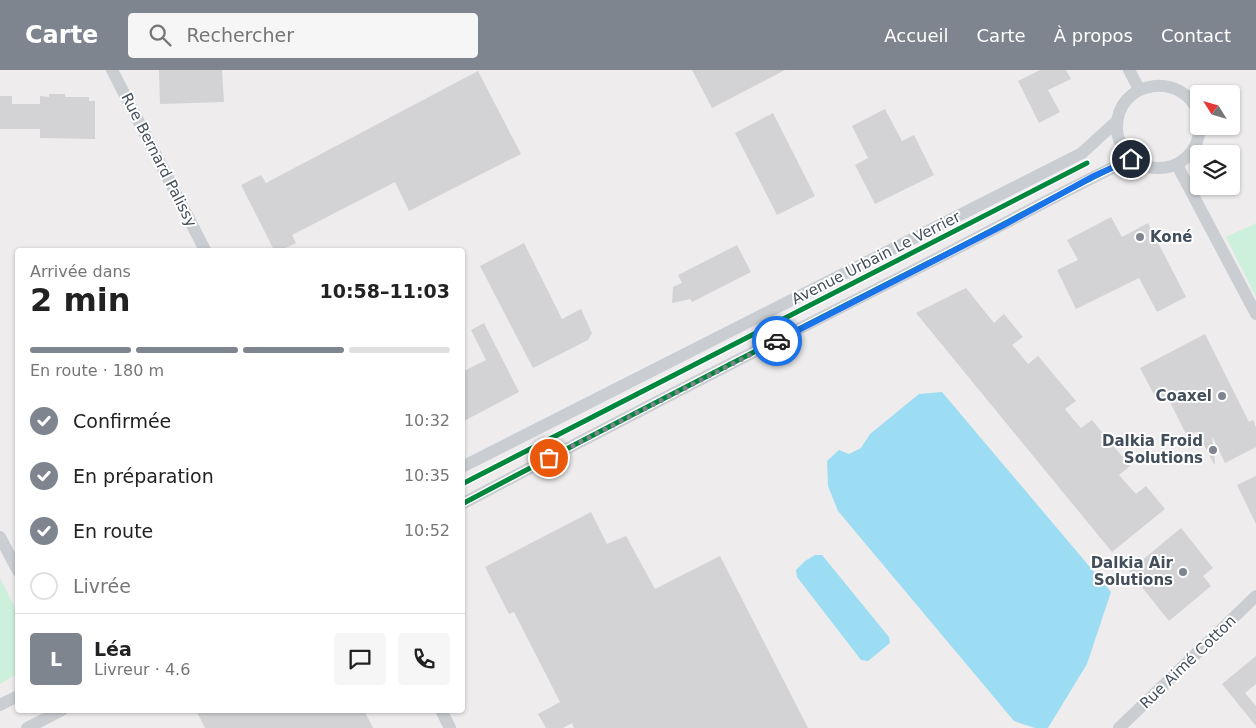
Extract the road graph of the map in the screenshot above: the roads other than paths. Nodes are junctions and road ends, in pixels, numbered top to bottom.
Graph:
1 (112, 70) edge
2 (1129, 70) edge
3 (1139, 89) junction
4 (1190, 98) edge
5 (1117, 121) junction
6 (1200, 135) edge
7 (1131, 159) junction
8 (1177, 165) junction
9 (204, 248) edge
10 (1256, 314) edge
11 (465, 465) edge
12 (465, 502) edge
13 (0, 537) edge
14 (15, 565) edge
15 (1256, 596) edge
16 (15, 698) edge
17 (0, 705) edge
18 (56, 713) edge
19 (442, 713) edge
20 (27, 728) edge
21 (450, 728) edge
22 (1120, 728) edge

1 - 9 street, Rue Bernard Palissy
2 - 3 street
3 - 4 street
3 - 5 street
5 - 7 street
5 - 11 street, Avenue Urbain Le Verrier
6 - 8 street
7 - 8 street
7 - 12 street, Avenue Urbain Le Verrier
8 - 10 street
13 - 14 street
15 - 22 street, Rue Aimé Cotton
16 - 17 street
18 - 20 street
19 - 21 street

